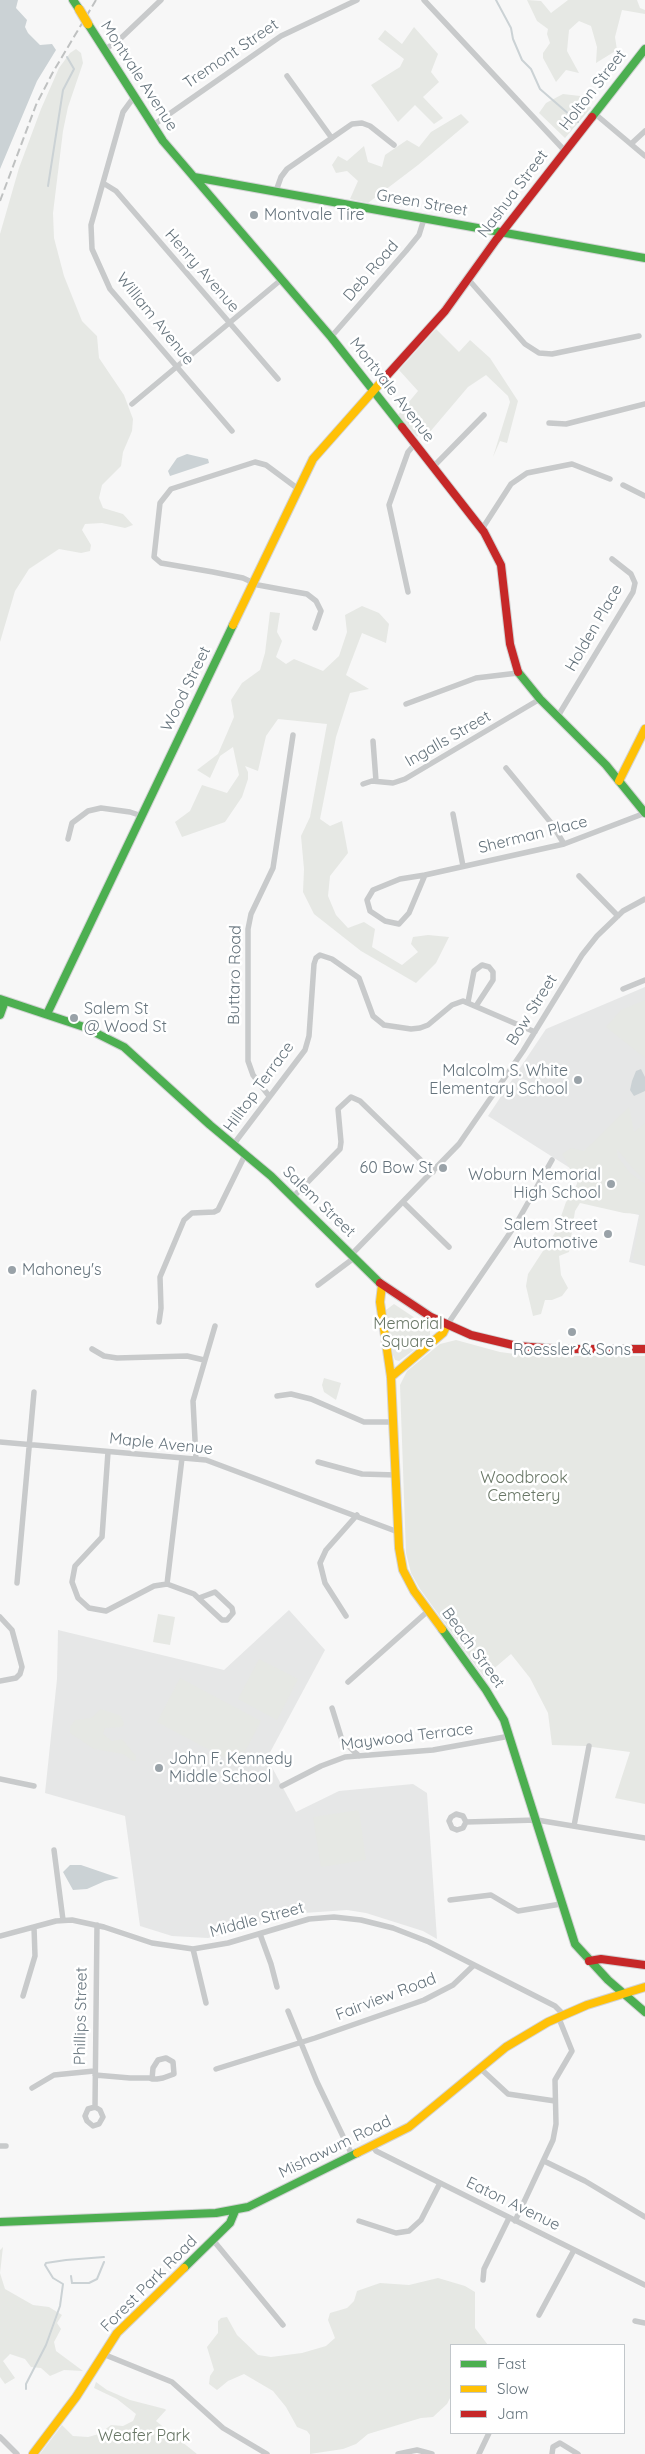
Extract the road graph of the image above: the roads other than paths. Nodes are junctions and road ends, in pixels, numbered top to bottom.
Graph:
1 (73, 0) edge
2 (161, 0) edge
3 (357, 0) edge
4 (424, 0) edge
5 (645, 49) edge
6 (104, 50) junction
7 (287, 76) dead end
8 (134, 97) junction
9 (594, 113) junction
10 (152, 126) junction
11 (645, 131) edge
12 (331, 137) junction
13 (631, 144) junction
14 (394, 146) dead end
15 (565, 151) junction
16 (645, 156) edge
17 (194, 177) junction
18 (103, 183) junction
19 (276, 192) junction
20 (424, 219) junction
21 (502, 233) junction
22 (645, 258) edge
23 (282, 279) junction
24 (468, 279) junction
25 (230, 324) junction
26 (639, 336) dead end
27 (331, 337) junction
28 (178, 368) junction
29 (278, 380) dead end
30 (373, 390) junction
31 (132, 404) dead end
32 (645, 404) edge
33 (484, 415) dead end
34 (549, 423) dead end
35 (232, 431) dead end
36 (415, 444) junction
37 (433, 467) junction
38 (610, 479) dead end
39 (623, 485) dead end
40 (297, 488) junction
41 (645, 496) edge
42 (482, 529) junction
43 (612, 559) dead end
44 (254, 583) junction
45 (408, 592) dead end
46 (315, 628) dead end
47 (518, 674) junction
48 (540, 699) junction
49 (406, 704) dead end
50 (558, 716) junction
51 (645, 729) edge
52 (293, 736) dead end
53 (373, 741) dead end
54 (506, 768) dead end
55 (619, 780) junction
56 (376, 781) junction
57 (363, 784) dead end
58 (645, 813) edge
59 (453, 814) dead end
60 (142, 816) junction
61 (68, 840) dead end
62 (564, 844) junction
63 (463, 866) junction
64 (425, 874) junction
65 (579, 876) dead end
66 (645, 899) edge
67 (618, 916) junction
68 (645, 980) edge
69 (623, 990) dead end
70 (3, 1000) edge
71 (468, 1002) junction
72 (476, 1006) junction
73 (0, 1014) edge
74 (48, 1014) junction
75 (535, 1032) junction
76 (269, 1096) junction
77 (233, 1145) junction
78 (245, 1155) junction
79 (552, 1160) dead end
80 (432, 1172) junction
81 (293, 1197) junction
82 (403, 1202) junction
83 (449, 1247) dead end
84 (352, 1256) junction
85 (318, 1285) dead end
86 (382, 1286) junction
87 (159, 1322) dead end
88 (447, 1325) junction
89 (215, 1326) dead end
90 (92, 1349) dead end
91 (645, 1349) edge
92 (204, 1360) junction
93 (390, 1377) junction
94 (34, 1392) dead end
95 (277, 1396) dead end
96 (394, 1422) junction
97 (0, 1442) edge
98 (29, 1445) junction
99 (108, 1452) junction
100 (182, 1458) junction
101 (196, 1459) junction
102 (318, 1462) dead end
103 (396, 1475) junction
104 (356, 1515) junction
105 (398, 1532) junction
106 (17, 1583) dead end
107 (167, 1584) junction
108 (199, 1598) junction
109 (428, 1611) junction
110 (346, 1616) dead end
111 (0, 1617) edge
112 (0, 1681) edge
113 (348, 1682) dead end
114 (332, 1708) dead end
115 (510, 1736) junction
116 (589, 1746) dead end
117 (359, 1756) junction
118 (0, 1779) edge
119 (34, 1786) dead end
120 (282, 1786) dead end
121 (536, 1820) junction
122 (466, 1822) dead end
123 (574, 1826) junction
124 (645, 1838) edge
125 (54, 1850) dead end
126 (450, 1900) dead end
127 (561, 1904) junction
128 (63, 1920) junction
129 (96, 1925) junction
130 (34, 1927) junction
131 (260, 1934) junction
132 (0, 1936) edge
133 (193, 1949) junction
134 (590, 1961) junction
135 (474, 1965) junction
136 (645, 1965) edge
137 (277, 1987) dead end
138 (645, 1987) edge
139 (625, 1995) junction
140 (23, 1996) dead end
141 (206, 2003) dead end
142 (288, 2011) dead end
143 (645, 2012) edge
144 (561, 2015) junction
145 (301, 2043) junction
146 (481, 2068) junction
147 (216, 2069) dead end
148 (94, 2073) junction
149 (152, 2079) junction
150 (32, 2088) dead end
151 (555, 2101) junction
152 (95, 2107) dead end
153 (372, 2145) junction
154 (352, 2155) junction
155 (544, 2161) junction
156 (440, 2183) junction
157 (235, 2211) junction
158 (645, 2217) edge
159 (512, 2219) junction
160 (359, 2221) dead end
161 (0, 2222) edge
162 (213, 2240) junction
163 (574, 2250) junction
164 (484, 2280) dead end
165 (644, 2284) edge
166 (539, 2315) dead end
167 (636, 2321) dead end
168 (645, 2323) edge
169 (282, 2325) dead end
170 (103, 2354) junction
171 (489, 2434) edge
172 (0, 2437) edge
173 (16, 2454) edge
174 (33, 2454) edge
175 (267, 2454) edge
176 (398, 2454) edge
177 (432, 2454) edge
178 (479, 2454) edge
179 (552, 2454) edge
180 (577, 2454) edge

1 - 6 street, Montvale Avenue, bridge
2 - 6 street
3 - 10 street, Tremont Street
4 - 15 street, Nashua Street
5 - 9 street, Holton Street
6 - 8 street, Montvale Avenue
7 - 12 street
8 - 10 street, Montvale Avenue
8 - 18 street, William Avenue
9 - 13 street
9 - 15 street, Holton Street
10 - 17 street, Montvale Avenue
11 - 13 street
12 - 14 street
12 - 19 street
13 - 16 street
15 - 21 street, Nashua Street
17 - 19 street, Green Street
17 - 23 street, Montvale Avenue
18 - 25 street, Henry Avenue
18 - 28 street, William Avenue
19 - 20 street, Green Street
20 - 21 street, Green Street
20 - 27 street, Deb Road
21 - 22 street, Green Street
21 - 24 street, Nashua Street
23 - 25 street
23 - 27 street, Montvale Avenue
24 - 26 street
24 - 30 street, Nashua Street
25 - 28 street
25 - 29 street, Henry Avenue
27 - 30 street, Montvale Avenue
28 - 31 street
28 - 35 street, William Avenue
30 - 36 street, Montvale Avenue
30 - 40 street, Wood Street
32 - 34 street
33 - 37 street
36 - 37 street, Montvale Avenue
36 - 45 street
37 - 42 street, Montvale Avenue
38 - 42 street
39 - 41 street
40 - 44 street, Wood Street
40 - 44 street
42 - 47 street, Montvale Avenue
43 - 50 street, Holden Place
44 - 46 street
44 - 60 street, Wood Street
47 - 48 street, Montvale Avenue
47 - 49 street
48 - 50 street, Montvale Avenue
48 - 56 street, Ingalls Street
50 - 55 street, Montvale Avenue
51 - 55 street
52 - 76 street, Buttaro Road
53 - 56 street
54 - 62 street
55 - 58 street, Montvale Avenue
56 - 57 street, Ingalls Street
58 - 62 street, Sherman Place
59 - 63 street
60 - 61 street
60 - 74 street, Wood Street
62 - 63 street, Sherman Place
63 - 64 street, Sherman Place
64 - 64 street, Sherman Place
65 - 67 street
66 - 67 street, Bow Street
67 - 75 street, Bow Street
68 - 69 street
70 - 73 street
70 - 74 street, Salem Street
71 - 72 street
71 - 72 street
71 - 76 street, Hilltop Terrace
72 - 75 street
74 - 77 street, Salem Street
75 - 80 street, Bow Street
76 - 77 street, Hilltop Terrace
77 - 78 street, Salem Street
78 - 81 street, Salem Street
78 - 87 street
79 - 88 street
80 - 81 street
80 - 82 street, Bow Street
81 - 84 street, Salem Street
82 - 83 street
82 - 84 street, Bow Street
84 - 85 street, Bow Street
84 - 86 street, Salem Street
86 - 88 street, Salem Street
86 - 93 street, Beach Street
88 - 91 street, Salem Street
88 - 93 street
89 - 92 street
90 - 92 street
92 - 101 street
93 - 96 street, Beach Street
94 - 98 street
95 - 96 street
96 - 103 street, Beach Street
97 - 98 street, Maple Avenue
98 - 99 street, Maple Avenue
98 - 106 street
99 - 100 street, Maple Avenue
99 - 107 street
100 - 101 street, Maple Avenue
100 - 107 street
101 - 104 street, Maple Avenue
102 - 103 street
103 - 105 street, Beach Street
104 - 105 street, Maple Avenue
104 - 110 street
105 - 109 street, Beach Street
107 - 108 street
108 - 108 street
109 - 113 street
109 - 115 street, Beach Street
111 - 112 street
114 - 117 street
115 - 117 street, Maywood Terrace
115 - 121 street, Beach Street
116 - 123 street
117 - 120 street, Maywood Terrace
118 - 119 street
121 - 122 street
121 - 123 street
121 - 127 street, Beach Street
123 - 124 street
125 - 128 street
126 - 127 street
127 - 134 street, Beach Street
128 - 129 street, Middle Street
128 - 130 street, Middle Street
129 - 133 street, Middle Street
129 - 148 street, Phillips Street
130 - 132 street, Middle Street
130 - 140 street
131 - 133 street, Middle Street
131 - 135 street, Middle Street
131 - 137 street
133 - 141 street
134 - 136 street
134 - 139 street, Beach Street
135 - 144 street, Middle Street
135 - 145 street, Fairview Road
138 - 139 street, Mishawum Road
139 - 143 street, Beach Street
139 - 144 street, Mishawum Road
142 - 145 street
144 - 146 street, Mishawum Road
144 - 151 street
145 - 147 street, Fairview Road
145 - 154 street
146 - 151 street
146 - 153 street, Mishawum Road
148 - 149 street
148 - 150 street
148 - 152 street, Phillips Street
149 - 149 street
151 - 155 street
153 - 154 street, Mishawum Road
153 - 156 street, Eaton Avenue
154 - 157 street, Mishawum Road
155 - 158 street
155 - 159 street
156 - 159 street, Eaton Avenue
156 - 160 street
157 - 161 street, Mishawum Road
157 - 162 street, Forest Park Road
159 - 163 street, Eaton Avenue
159 - 164 street
162 - 169 street
162 - 170 street, Forest Park Road
163 - 165 street, Eaton Avenue
163 - 166 street
167 - 168 street
170 - 174 street, Forest Park Road
170 - 175 street
171 - 178 street
172 - 173 street
176 - 177 street
179 - 180 street

